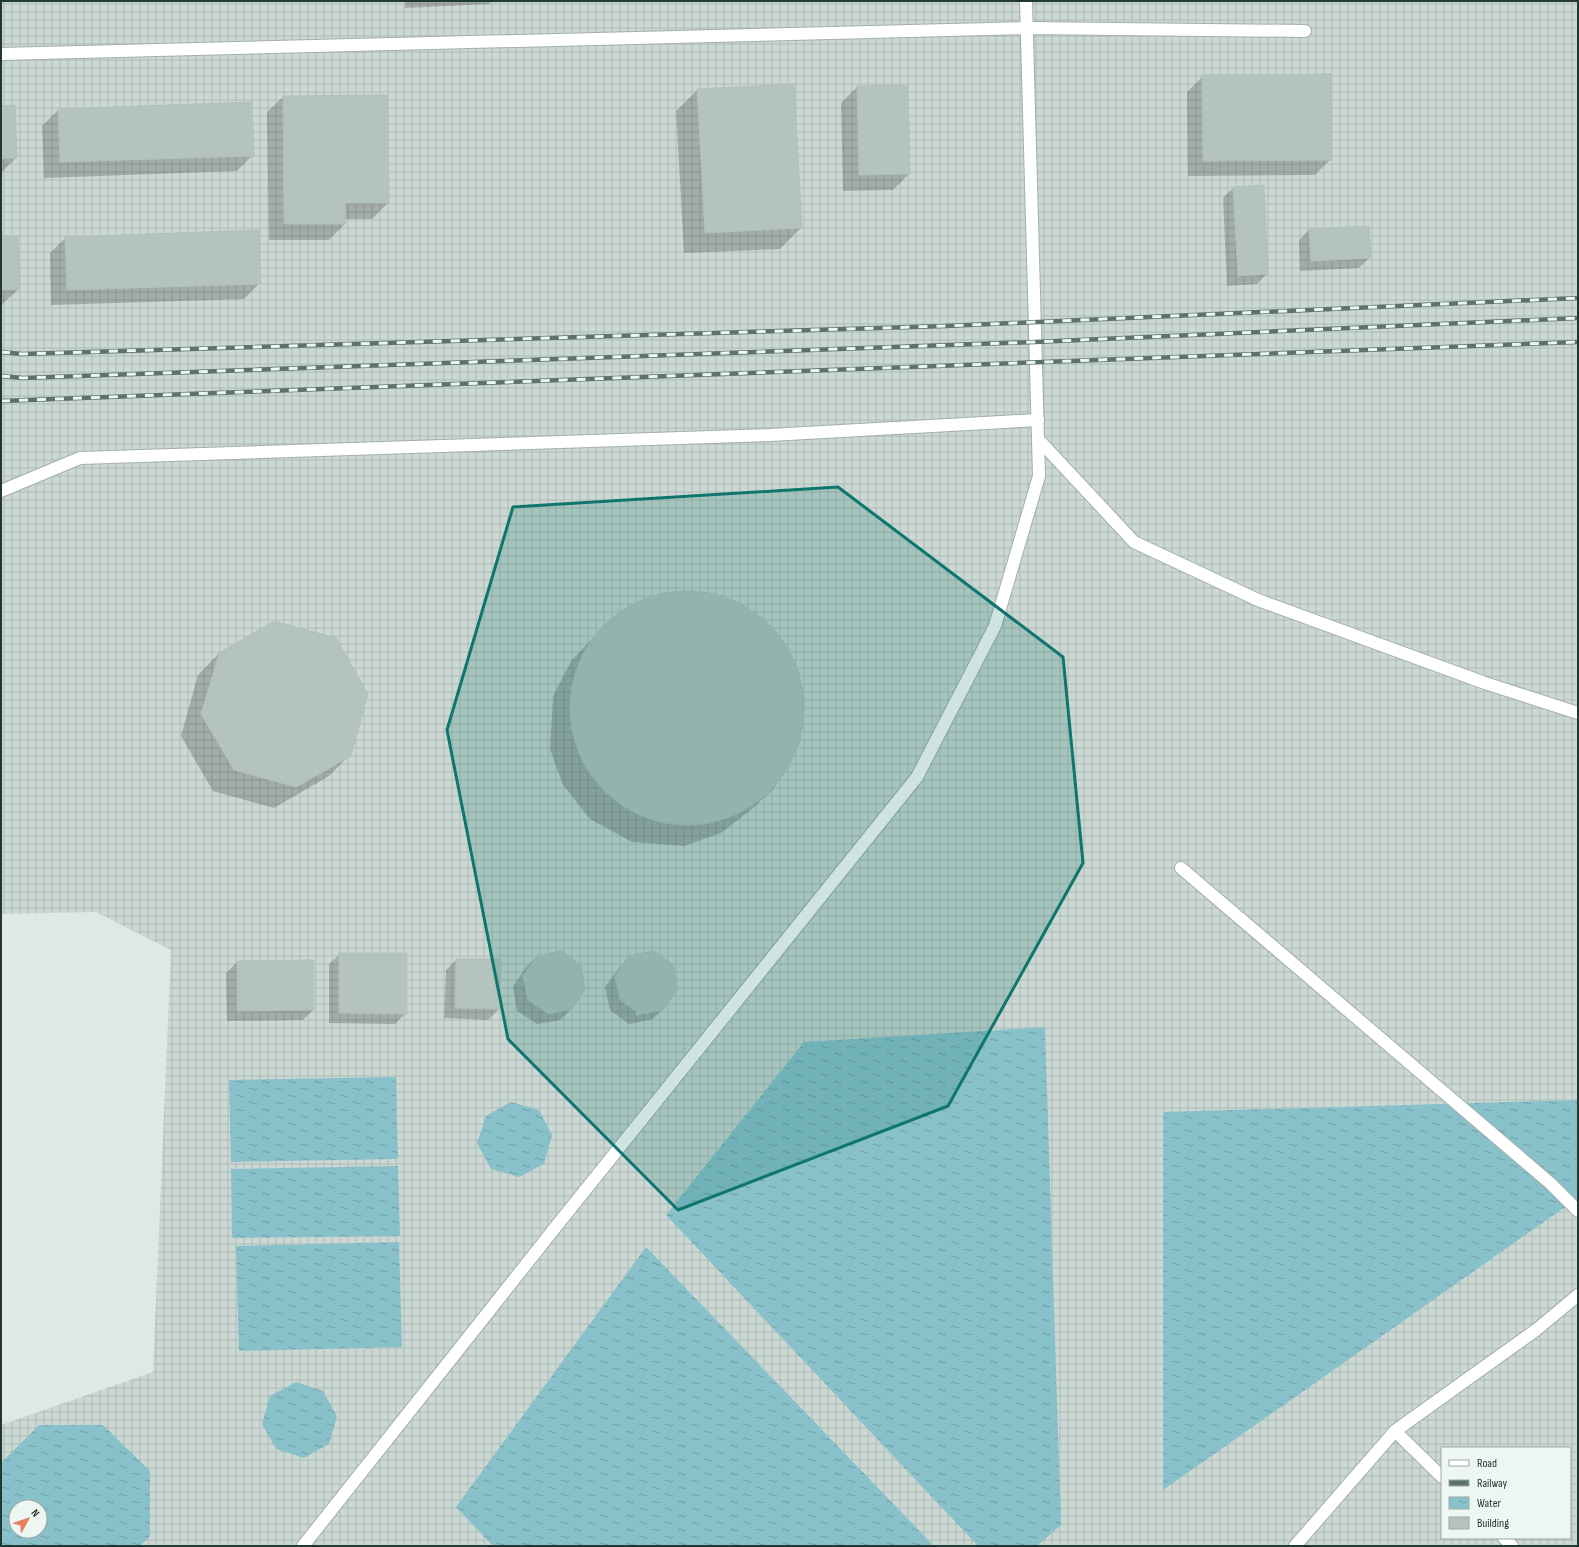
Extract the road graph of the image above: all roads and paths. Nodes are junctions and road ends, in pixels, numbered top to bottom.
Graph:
1 (1026, 1) edge
2 (1027, 28) junction
3 (1305, 31) dead end
4 (1, 54) edge
5 (1038, 420) junction
6 (1038, 439) junction
7 (1, 491) edge
8 (1578, 713) edge
9 (1181, 868) dead end
10 (1578, 1211) edge
11 (1578, 1295) edge
12 (1395, 1432) junction
13 (1441, 1477) edge
14 (303, 1546) edge
15 (1295, 1546) edge

1 - 2 street
2 - 3 street
2 - 4 street
2 - 5 street
5 - 6 street
5 - 7 street
6 - 8 street
6 - 14 street
9 - 10 street
11 - 12 street
12 - 13 street
12 - 15 street

